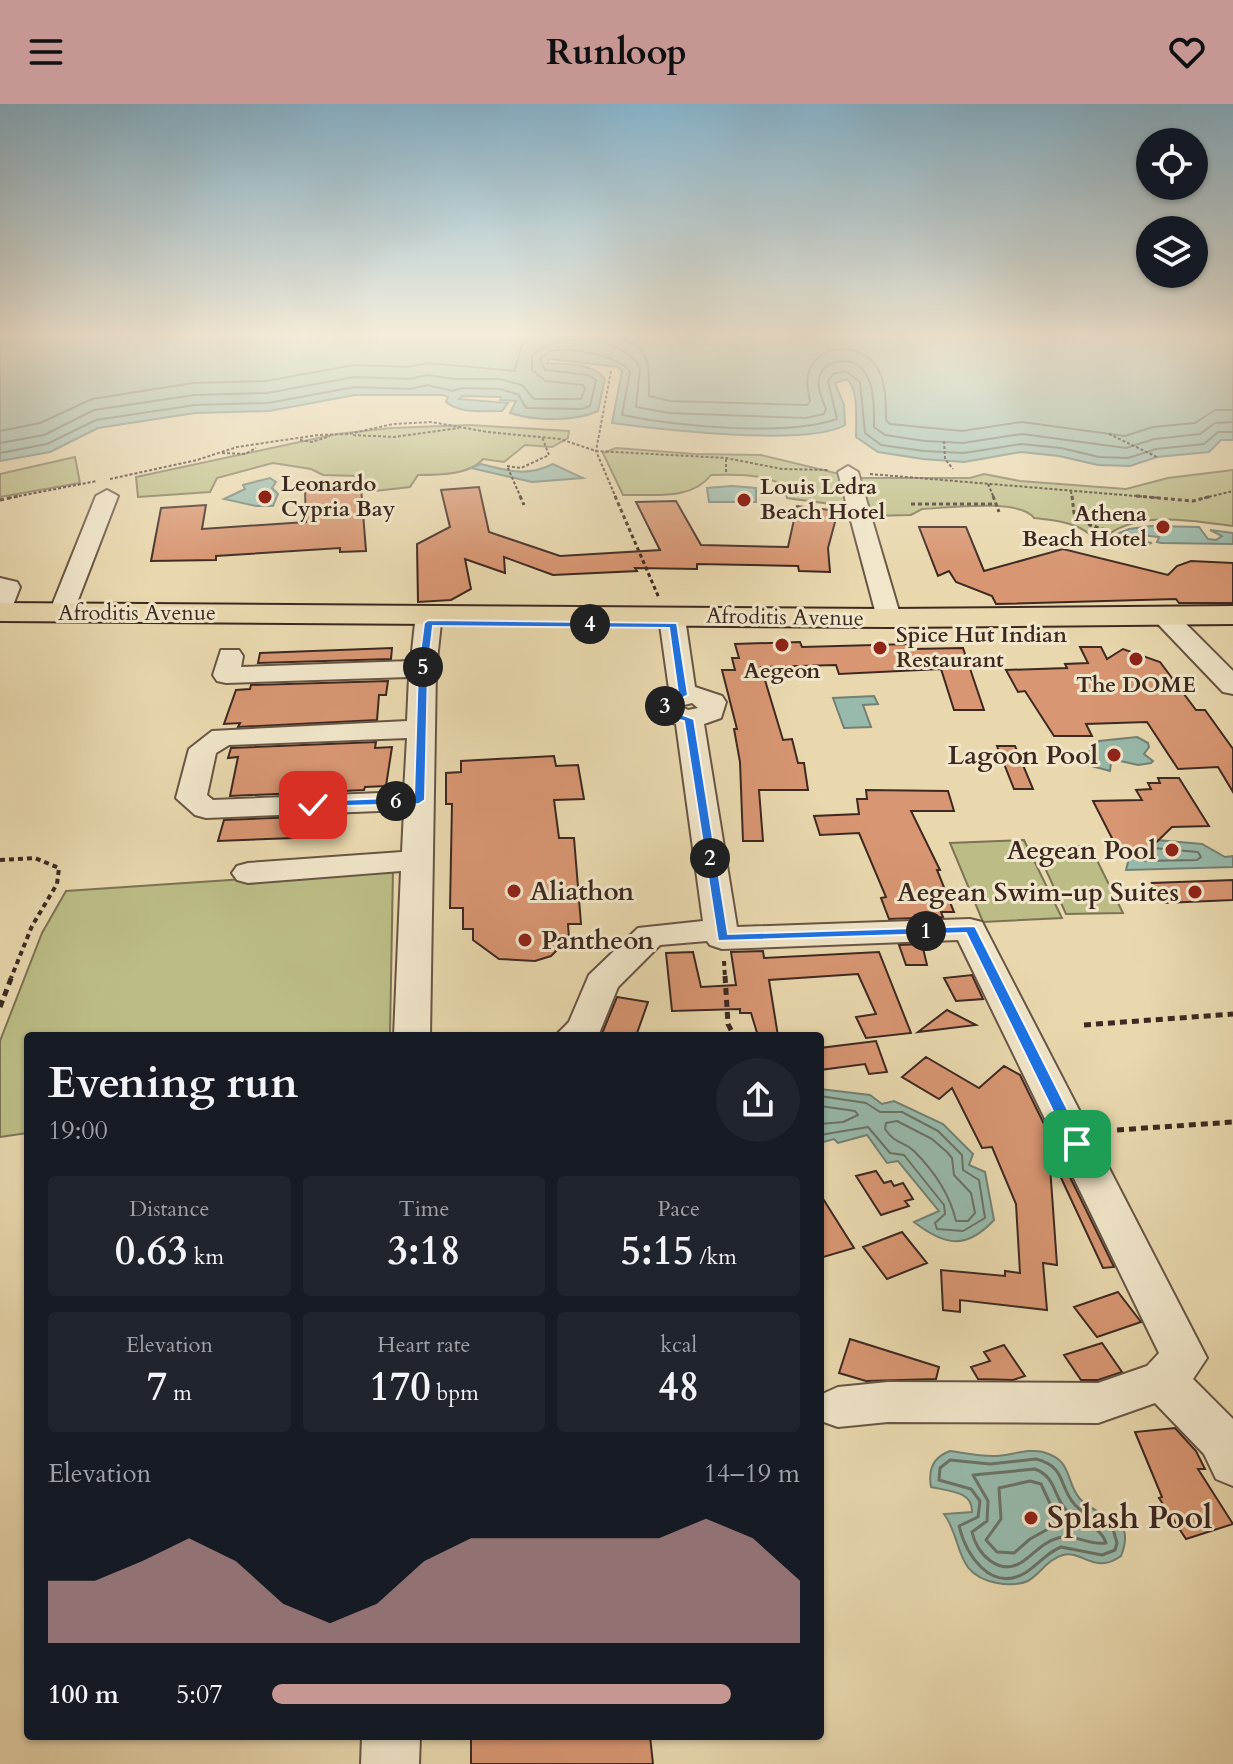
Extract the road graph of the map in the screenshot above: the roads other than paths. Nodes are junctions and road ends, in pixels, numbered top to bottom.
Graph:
1 (848, 472) road end
2 (107, 496) dead end
3 (1, 605) edge
4 (61, 613) junction
5 (1233, 615) edge
6 (889, 618) junction
7 (670, 621) junction
8 (428, 623) junction
9 (1170, 623) junction
10 (1233, 624) edge
11 (230, 656) dead end
12 (423, 669) junction
13 (1233, 686) edge
14 (421, 729) junction
15 (419, 800) junction
16 (418, 860) junction
17 (248, 873) dead end
18 (722, 934) junction
19 (412, 1032) edge
20 (579, 1032) edge
21 (1163, 1380) junction
22 (838, 1407) dead end
23 (1233, 1464) edge
24 (391, 1740) edge
25 (390, 1764) edge

1 - 6 street
2 - 4 street
3 - 4 main road, Afroditis Avenue
3 - 8 main road, Afroditis Avenue
4 - 7 main road, Afroditis Avenue
5 - 9 main road, Afroditis Avenue
6 - 7 main road, Afroditis Avenue
6 - 9 main road, Afroditis Avenue
7 - 8 main road, Afroditis Avenue
7 - 9 main road, Afroditis Avenue
7 - 18 street
8 - 12 street
9 - 10 main road, Afroditis Avenue
9 - 13 street
11 - 12 street
12 - 14 street
14 - 15 street
14 - 15 street
15 - 16 street
16 - 17 street
16 - 19 street
18 - 20 street
18 - 21 street
21 - 22 street
21 - 23 street
24 - 25 street

